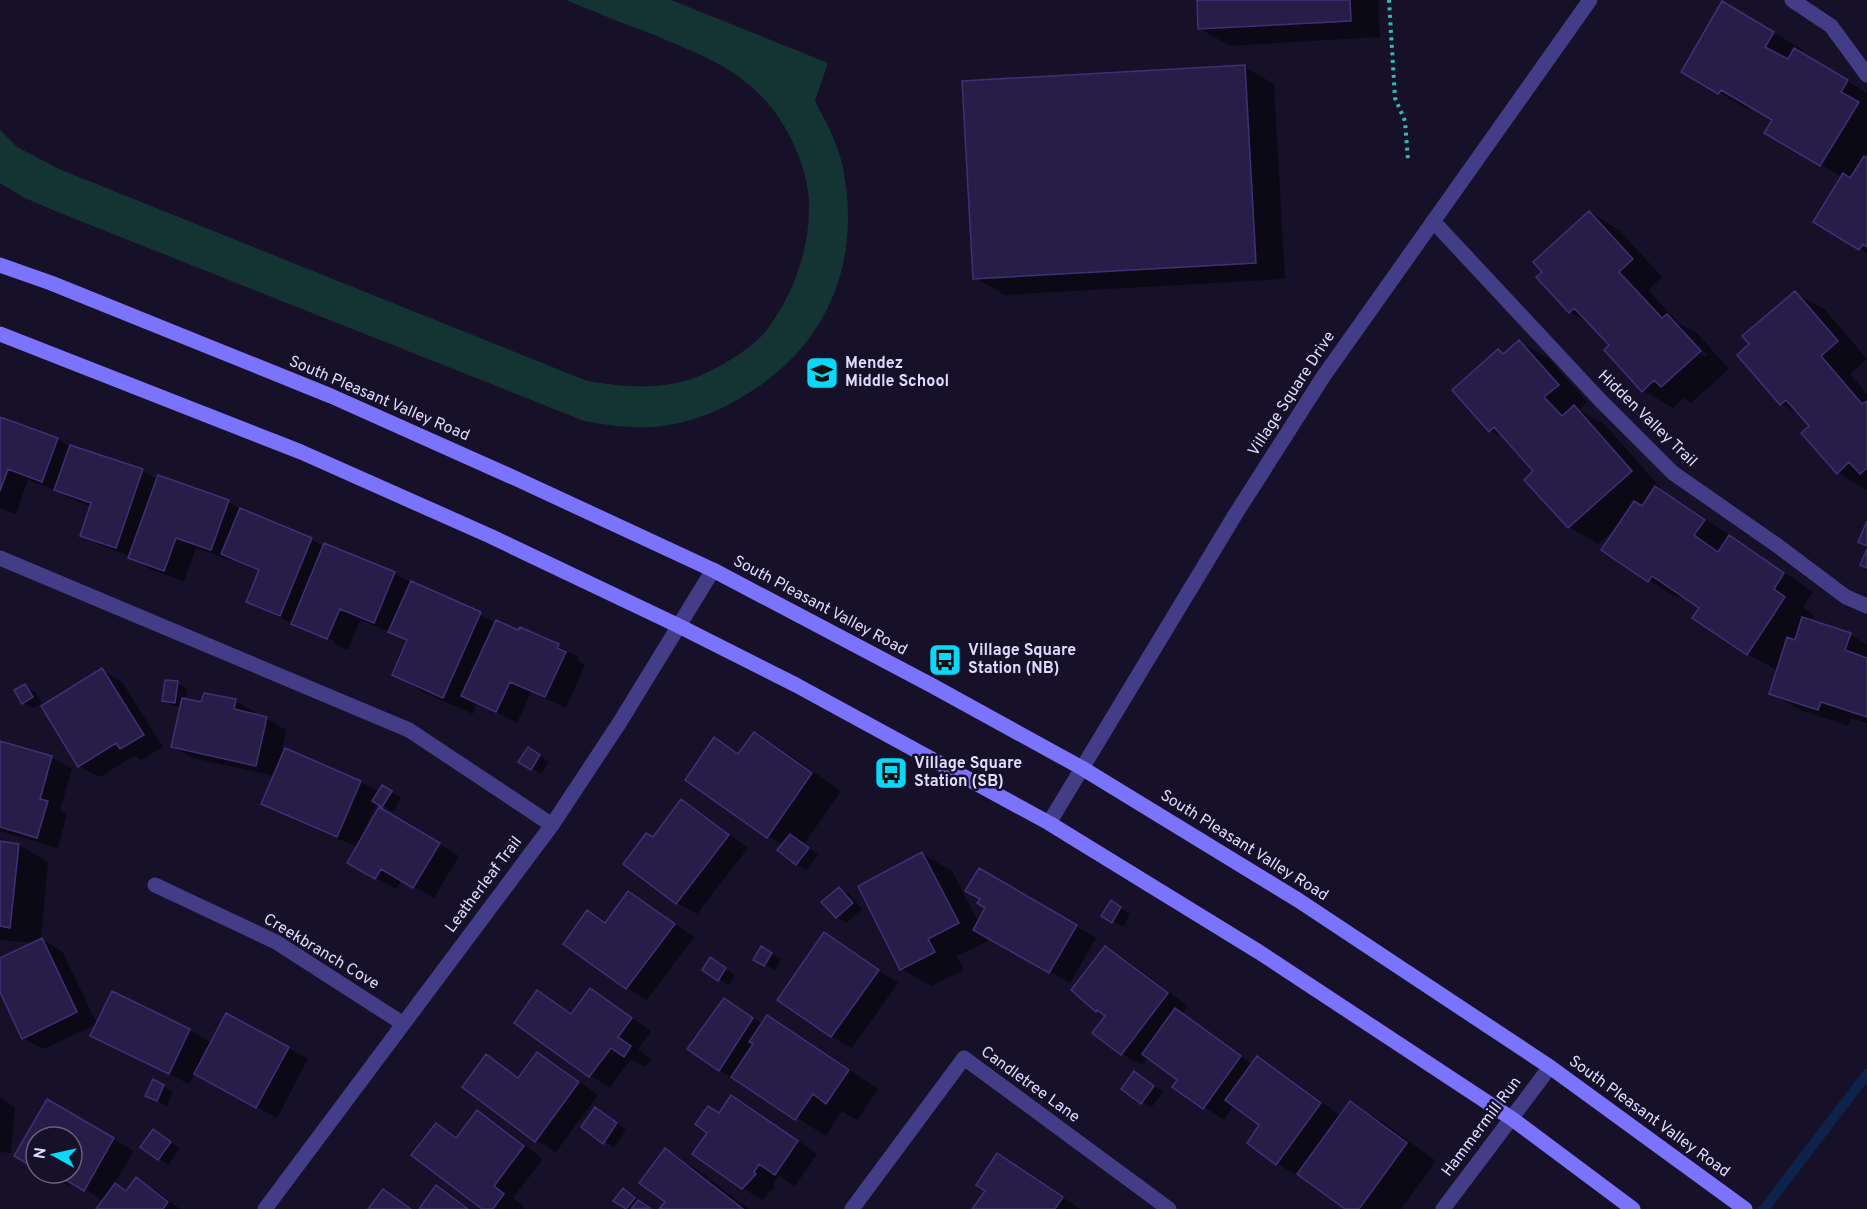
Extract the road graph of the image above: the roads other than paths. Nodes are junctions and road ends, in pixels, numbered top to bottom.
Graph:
1 (1590, 0) edge
2 (1792, 0) edge
3 (1867, 75) edge
4 (1433, 221) junction
5 (0, 265) edge
6 (0, 334) edge
7 (0, 558) edge
8 (712, 570) junction
9 (1867, 606) edge
10 (679, 626) junction
11 (1082, 768) junction
12 (1049, 823) junction
13 (552, 825) junction
14 (155, 885) dead end
15 (402, 1023) junction
16 (1550, 1067) junction
17 (1512, 1118) junction
18 (265, 1209) edge
19 (852, 1209) edge
20 (1169, 1209) edge
21 (1443, 1209) edge
22 (1633, 1209) edge
23 (1745, 1209) edge

1 - 4 street, Village Square Drive
2 - 3 street
4 - 9 street, Hidden Valley Trail
4 - 11 street, Village Square Drive
5 - 8 main road, South Pleasant Valley Road
6 - 10 main road
7 - 13 street
8 - 10 street, Leatherleaf Trail
8 - 11 main road, South Pleasant Valley Road
10 - 12 main road
10 - 13 street, Leatherleaf Trail
11 - 12 street, Village Square Drive
11 - 16 main road, South Pleasant Valley Road
12 - 17 main road
13 - 15 street, Leatherleaf Trail
14 - 15 street, Creekbranch Cove
15 - 18 street, Leatherleaf Trail
16 - 17 street, Hammermill Run
16 - 23 main road, South Pleasant Valley Road
17 - 21 street, Hammermill Run
17 - 22 main road
19 - 20 street, Candletree Lane

